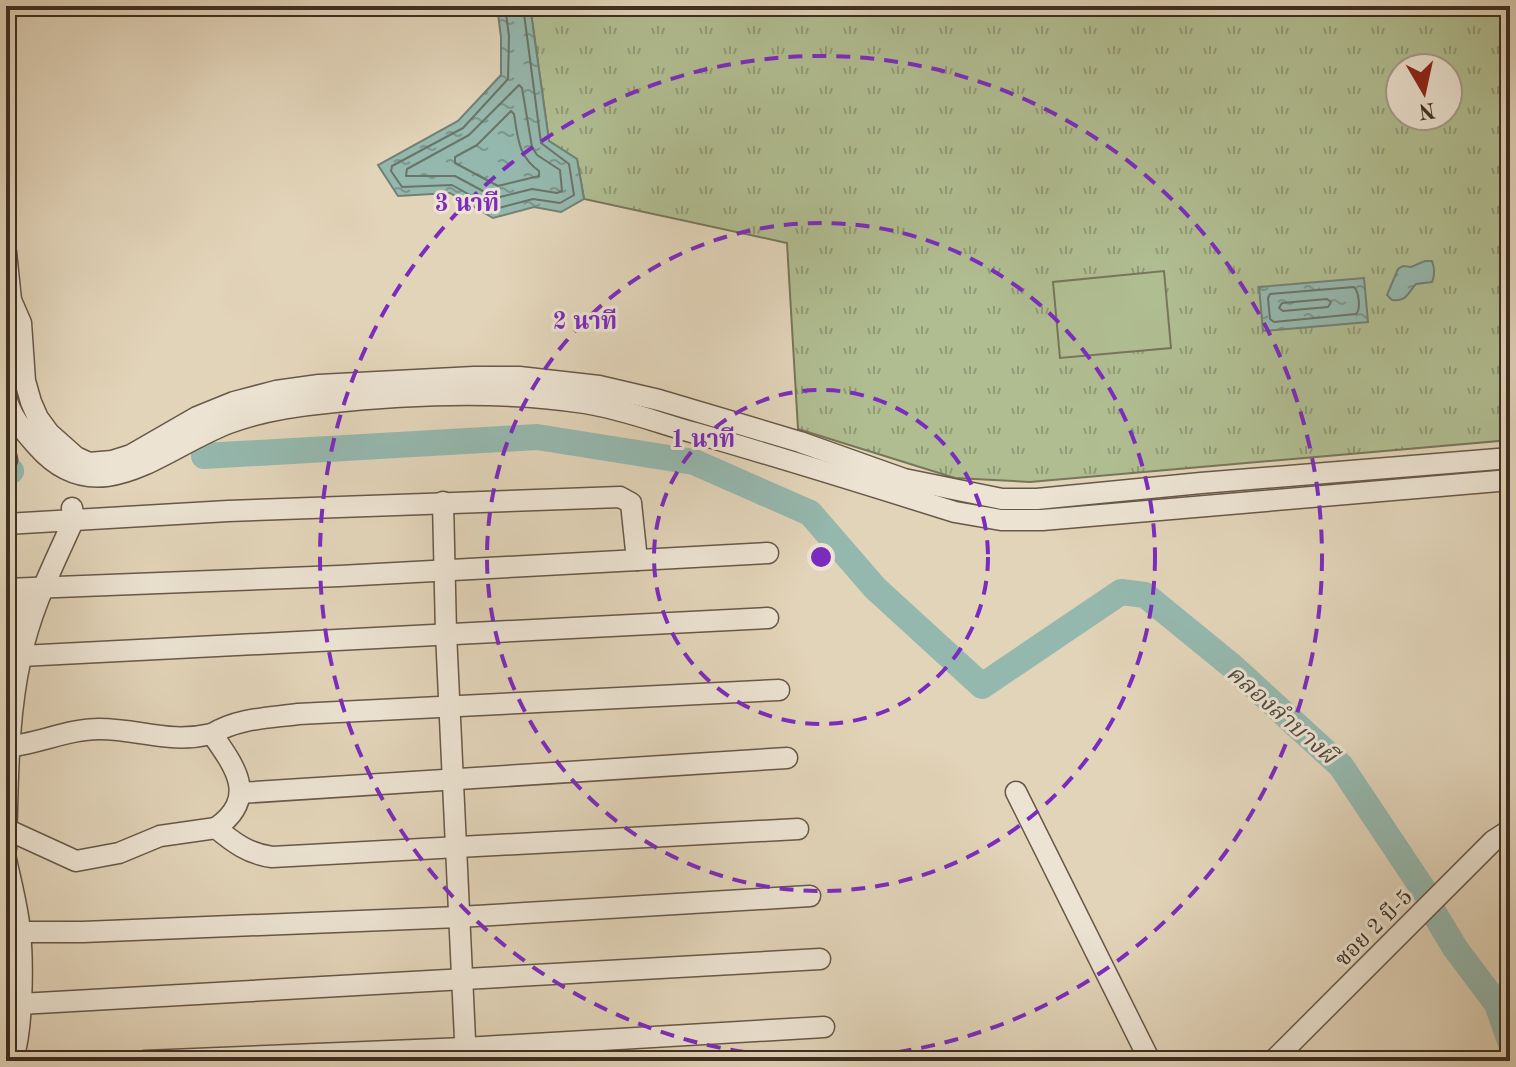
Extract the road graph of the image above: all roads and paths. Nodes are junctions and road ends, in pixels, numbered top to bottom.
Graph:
1 (6, 252) edge
2 (8, 274) edge
3 (9, 308) edge
4 (6, 395) edge
5 (1510, 458) edge
6 (86, 470) junction
7 (1510, 480) edge
8 (443, 502) junction
9 (69, 515) junction
10 (6, 524) edge
11 (768, 553) dead end
12 (637, 560) junction
13 (445, 570) junction
14 (36, 587) junction
15 (6, 589) edge
16 (768, 618) dead end
17 (446, 633) junction
18 (13, 655) edge
19 (779, 690) dead end
20 (449, 706) junction
21 (212, 734) junction
22 (8, 747) edge
23 (787, 758) dead end
24 (453, 778) junction
25 (1016, 792) dead end
26 (240, 793) junction
27 (216, 828) junction
28 (6, 829) edge
29 (798, 829) dead end
30 (1510, 830) edge
31 (456, 847) junction
32 (6, 848) edge
33 (6, 859) edge
34 (810, 896) dead end
35 (459, 917) junction
36 (13, 931) edge
37 (820, 959) dead end
38 (6, 969) edge
39 (462, 981) junction
40 (20, 1004) junction
41 (824, 1027) dead end
42 (465, 1054) edge
43 (12, 1061) edge
44 (145, 1061) edge
45 (1150, 1061) edge
46 (1273, 1061) edge

1 - 2 street
2 - 3 street
3 - 6 street
4 - 6 street
5 - 6 street
6 - 7 street
6 - 9 street
8 - 9 street
8 - 12 street
8 - 13 street
9 - 10 street
9 - 14 street
11 - 12 street
12 - 13 street
13 - 14 street
13 - 17 street
14 - 15 street
14 - 18 street
16 - 17 street
17 - 18 street
17 - 20 street
18 - 22 street
19 - 20 street
20 - 21 street
20 - 24 street
21 - 22 street
21 - 26 street
22 - 28 street
23 - 24 street
24 - 26 street
24 - 31 street
25 - 45 street
26 - 27 street
27 - 28 street
27 - 31 street
28 - 32 street
29 - 31 street
30 - 46 street, ซอย 2 บี-5
31 - 35 street
33 - 36 street
34 - 35 street
35 - 36 street
35 - 39 street
36 - 38 street
36 - 40 street
37 - 39 street
39 - 40 street
39 - 42 street
40 - 43 street
41 - 42 street
42 - 44 street

